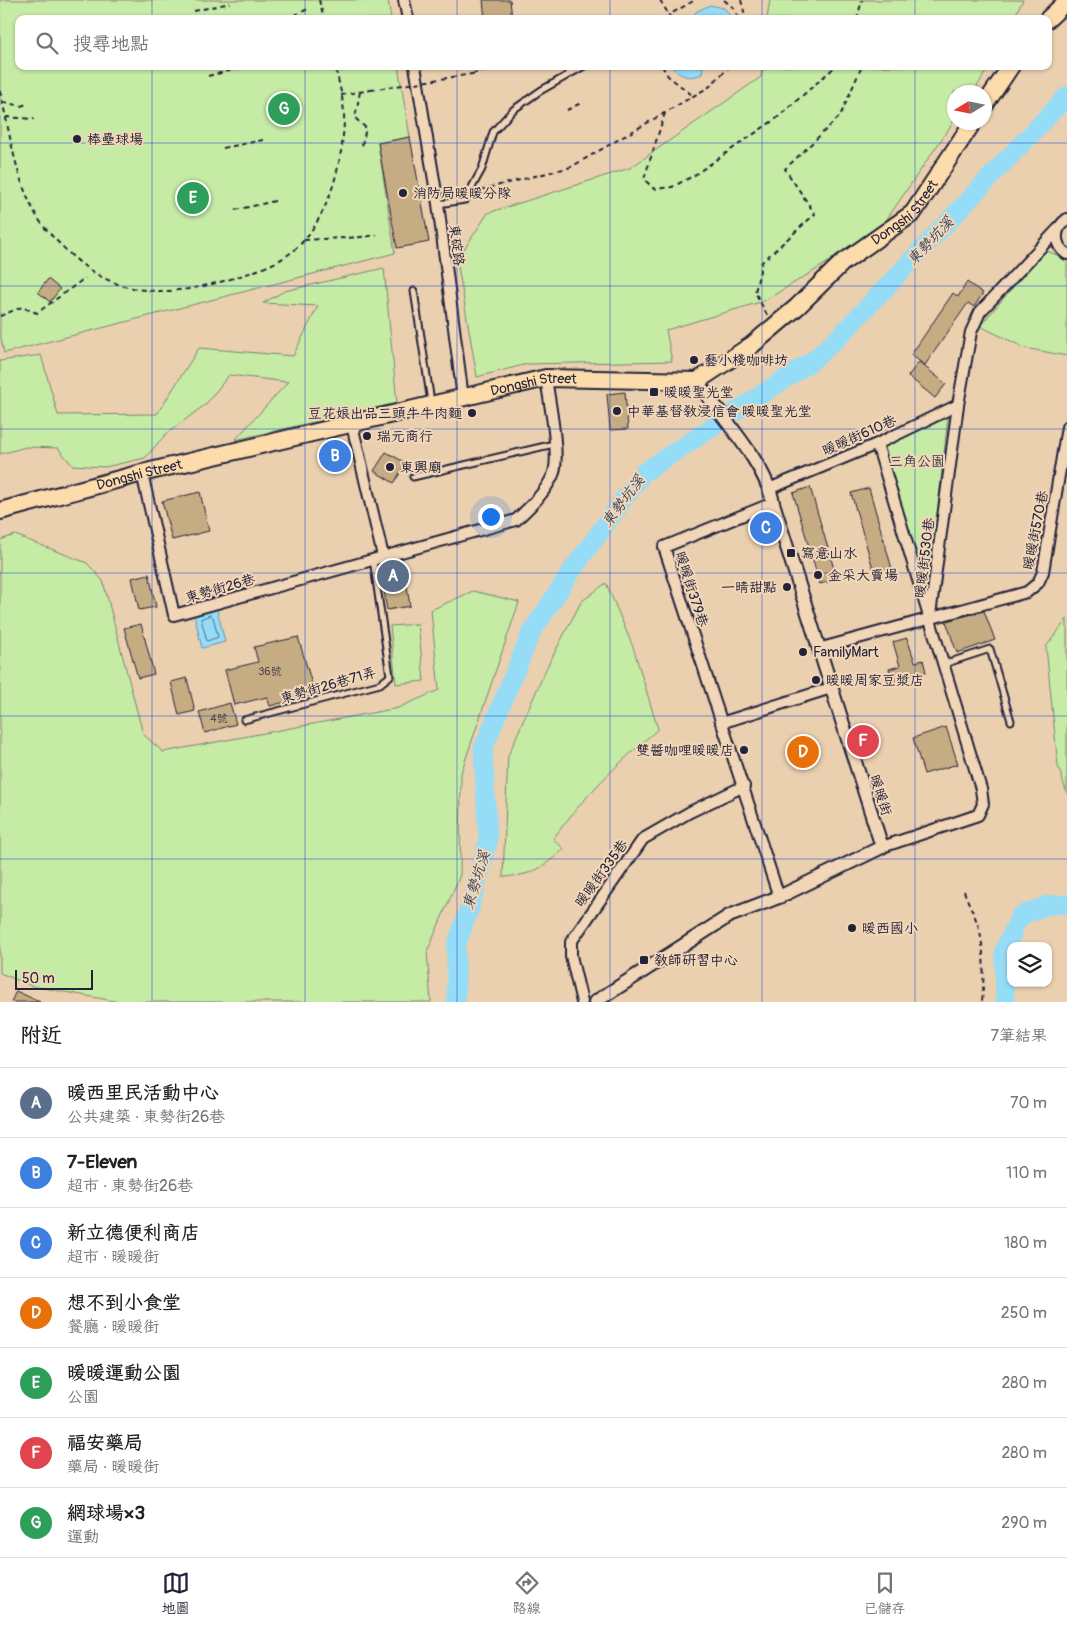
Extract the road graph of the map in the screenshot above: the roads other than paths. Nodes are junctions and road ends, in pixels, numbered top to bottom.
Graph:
1 (404, 0) edge
2 (1067, 1) edge
3 (407, 15) edge
4 (1052, 15) edge
5 (416, 70) edge
6 (569, 70) edge
7 (576, 70) edge
8 (1008, 70) edge
9 (569, 74) junction
10 (992, 94) edge
11 (969, 130) edge
12 (438, 204) junction
13 (1067, 219) edge
14 (1058, 229) junction
15 (1067, 254) edge
16 (414, 291) dead end
17 (546, 378) junction
18 (701, 387) junction
19 (463, 398) junction
20 (431, 405) junction
21 (958, 405) junction
22 (352, 425) junction
23 (1067, 428) edge
24 (554, 444) junction
25 (877, 444) junction
26 (142, 474) junction
27 (413, 477) dead end
28 (770, 488) junction
29 (773, 503) junction
30 (0, 511) edge
31 (378, 557) junction
32 (930, 619) junction
33 (818, 649) junction
34 (944, 664) junction
35 (831, 688) junction
36 (244, 720) dead end
37 (1011, 720) dead end
38 (721, 723) junction
39 (744, 786) junction
40 (882, 847) junction
41 (779, 896) junction
42 (582, 1002) edge
43 (595, 1002) edge

1 - 3 street
2 - 4 main road
5 - 12 street, 東碇路
6 - 9 lane
7 - 9 lane
8 - 10 main road
9 - 12 lane
11 - 18 main road, Dongshi Street
12 - 19 street, 東碇路
13 - 14 street, 暖暖街530巷
14 - 15 street
14 - 21 street, 暖暖街530巷
16 - 20 lane
17 - 18 main road, Dongshi Street
17 - 19 main road, Dongshi Street
17 - 24 street, 東勢街26巷
18 - 28 street, 暖暖街
19 - 20 main road, Dongshi Street
20 - 22 main road, Dongshi Street
21 - 25 street, 暖暖街610巷
21 - 32 street, 暖暖街530巷
22 - 26 main road, Dongshi Street
22 - 31 street
23 - 32 street, 暖暖街570巷
24 - 27 lane
24 - 31 street, 東勢街26巷
25 - 28 street, 暖暖街610巷
25 - 32 street
26 - 30 main road, Dongshi Street
26 - 31 street, 東勢街26巷
28 - 29 street, 暖暖街
29 - 33 street, 暖暖街
29 - 38 street, 暖暖街379巷
31 - 36 lane, 東勢街26巷71弄
32 - 33 street, 暖暖街570巷
32 - 34 street, 暖暖街530巷
33 - 35 street, 暖暖街
34 - 37 lane
34 - 40 street, 暖暖街530巷
35 - 38 street
35 - 40 street, 暖暖街
38 - 39 street, 暖暖街379巷
39 - 41 street, 暖暖街379巷
39 - 42 street, 暖暖街335巷
40 - 41 street
41 - 43 street

